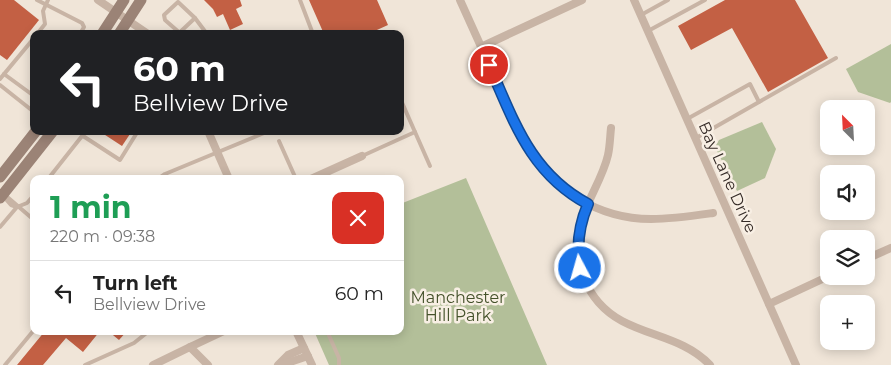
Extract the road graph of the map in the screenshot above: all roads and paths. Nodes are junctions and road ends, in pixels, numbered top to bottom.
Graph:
1 (37, 0) edge
2 (48, 0) edge
3 (98, 0) edge
4 (124, 0) edge
5 (141, 0) edge
6 (300, 0) edge
7 (460, 0) edge
8 (582, 0) edge
9 (634, 0) edge
10 (668, 0) edge
11 (705, 0) edge
12 (46, 6) junction
13 (116, 13) junction
14 (641, 15) junction
15 (195, 18) junction
16 (128, 21) junction
17 (40, 30) edge
18 (82, 30) edge
19 (105, 30) edge
20 (122, 30) edge
21 (142, 30) edge
22 (176, 30) edge
23 (183, 30) edge
24 (204, 30) edge
25 (311, 30) edge
26 (648, 31) junction
27 (30, 43) edge
28 (481, 46) junction
29 (836, 58) dead end
30 (4, 74) junction
31 (0, 79) edge
32 (0, 85) edge
33 (30, 93) edge
34 (759, 102) junction
35 (404, 107) edge
36 (30, 109) edge
37 (687, 120) junction
38 (611, 128) dead end
39 (415, 132) junction
40 (33, 135) edge
41 (50, 135) edge
42 (136, 135) edge
43 (210, 135) edge
44 (260, 135) edge
45 (83, 136) joint
46 (696, 138) junction
47 (279, 140) dead end
48 (217, 151) junction
49 (362, 156) joint
50 (430, 166) dead end
51 (51, 175) edge
52 (163, 175) edge
53 (227, 175) edge
54 (294, 175) edge
55 (328, 175) edge
56 (0, 177) edge
57 (1, 195) edge
58 (30, 200) edge
59 (588, 204) junction
60 (17, 207) junction
61 (713, 213) dead end
62 (30, 217) edge
63 (0, 227) edge
64 (891, 248) edge
65 (875, 255) edge
66 (820, 280) edge
67 (769, 304) junction
68 (30, 335) edge
69 (143, 335) edge
70 (216, 335) edge
71 (298, 335) edge
72 (329, 335) edge
73 (190, 347) junction
74 (304, 348) junction
75 (308, 356) junction
76 (4, 365) edge
77 (84, 365) edge
78 (154, 365) edge
79 (208, 365) edge
80 (279, 365) edge
81 (312, 365) edge
82 (339, 365) edge
83 (710, 365) edge
84 (796, 365) edge

1 - 12 lane
2 - 12 lane
3 - 13 street
4 - 13 main road
5 - 16 main road
6 - 25 lane
7 - 28 street
8 - 28 street
9 - 14 street, Bay Lane Drive
10 - 14 lane
11 - 26 lane
12 - 17 lane
12 - 18 lane
13 - 16 street
13 - 19 main road
14 - 26 street, Bay Lane Drive
15 - 22 lane
15 - 23 lane
15 - 24 lane
16 - 20 main road
16 - 21 street
26 - 37 street, Bay Lane Drive
27 - 30 lane
28 - 59 street
29 - 34 lane
30 - 31 lane
30 - 33 lane
32 - 36 lane
34 - 37 lane
34 - 46 lane
35 - 39 lane
37 - 46 street, Bay Lane Drive
38 - 59 street
39 - 49 lane
39 - 50 lane
40 - 56 main road
41 - 57 main road
42 - 45 lane
43 - 48 street
44 - 48 lane
45 - 51 lane
46 - 67 street, Bay Lane Drive
47 - 54 lane
48 - 52 lane
48 - 53 street
49 - 55 street
57 - 60 lane
58 - 60 lane
59 - 61 street
59 - 83 street
60 - 62 lane
60 - 63 lane
64 - 65 street
66 - 67 street
67 - 84 street, Bay Lane Drive
68 - 76 lane
69 - 77 lane
70 - 73 street
71 - 74 street
72 - 82 lane
73 - 78 street
73 - 79 street
74 - 75 street
74 - 80 street
75 - 80 street
75 - 81 street

